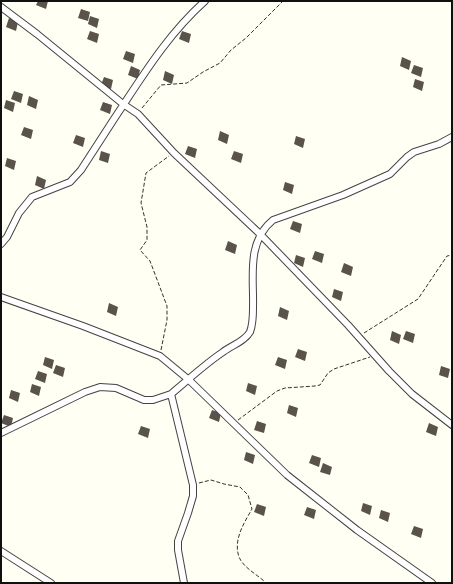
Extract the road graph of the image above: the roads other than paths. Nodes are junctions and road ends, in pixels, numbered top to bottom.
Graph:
1 (205, 1) edge
2 (1, 7) edge
3 (123, 104) junction
4 (452, 137) edge
5 (260, 234) junction
6 (1, 244) edge
7 (1, 297) edge
8 (189, 380) junction
9 (171, 394) junction
10 (452, 425) edge
11 (1, 433) edge
12 (1, 551) edge
13 (51, 583) edge
14 (184, 583) edge
15 (432, 583) edge

1 - 3 street
2 - 3 street
3 - 5 street
3 - 6 street
4 - 5 street
5 - 8 street
5 - 10 street
7 - 8 street
8 - 9 street
8 - 15 street
9 - 11 street
9 - 14 street
12 - 13 street

